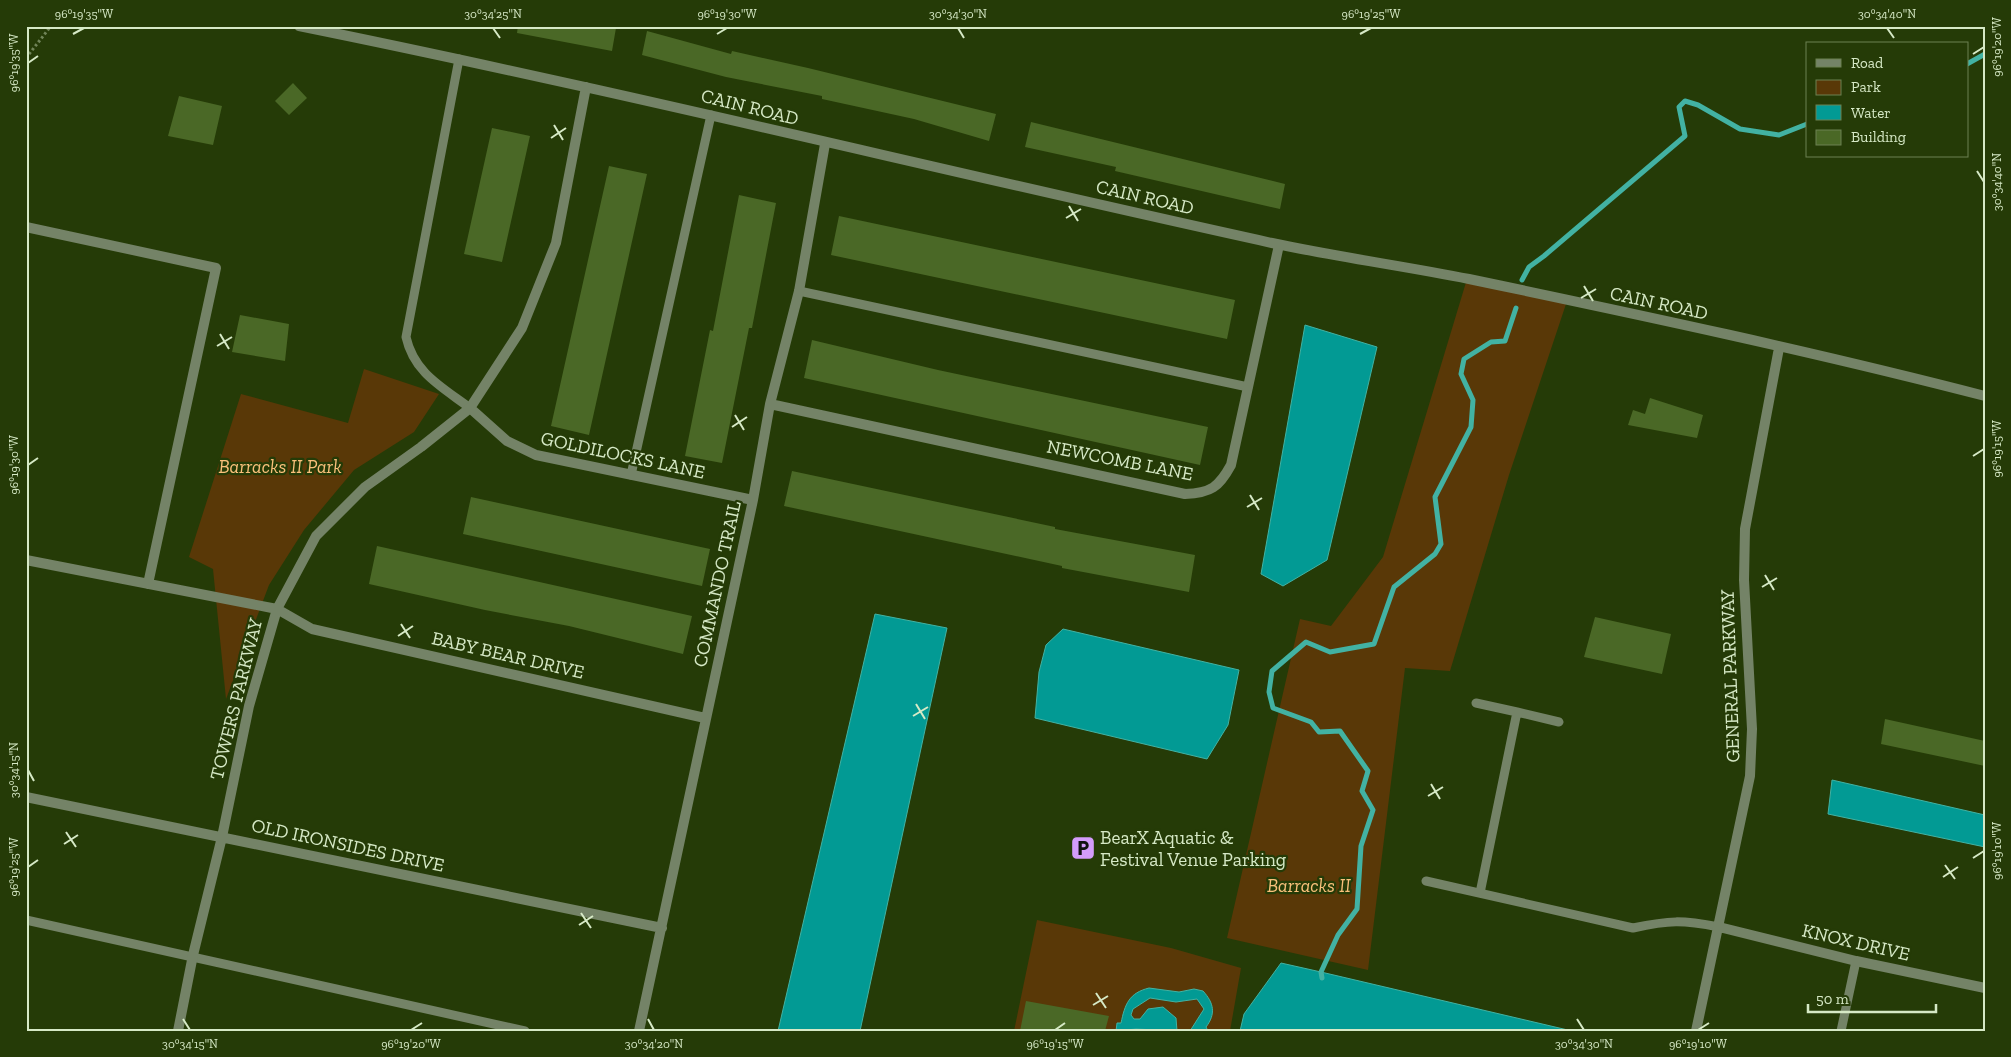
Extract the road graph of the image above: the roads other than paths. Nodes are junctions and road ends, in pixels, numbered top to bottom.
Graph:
1 (299, 26) edge
2 (459, 59) junction
3 (586, 87) junction
4 (711, 115) junction
5 (826, 144) junction
6 (26, 227) edge
7 (1279, 245) junction
8 (799, 291) junction
9 (1779, 348) junction
10 (1248, 387) junction
11 (1985, 396) edge
12 (770, 404) junction
13 (470, 408) junction
14 (630, 475) junction
15 (753, 500) junction
16 (26, 560) edge
17 (148, 584) junction
18 (277, 609) junction
19 (1476, 703) dead end
20 (1516, 712) junction
21 (705, 718) junction
22 (1558, 722) dead end
23 (26, 797) edge
24 (222, 837) junction
25 (1426, 881) dead end
26 (1480, 893) junction
27 (26, 920) edge
28 (1719, 927) junction
29 (662, 928) junction
30 (193, 955) junction
31 (1856, 961) junction
32 (1985, 988) edge
33 (178, 1031) edge
34 (525, 1031) edge
35 (639, 1031) edge
36 (1696, 1031) edge
37 (1841, 1031) edge

1 - 2 street, CAIN ROAD
2 - 3 street, CAIN ROAD
2 - 13 lane
3 - 4 street, CAIN ROAD
3 - 13 street, TOWERS PARKWAY
4 - 5 street, CAIN ROAD
4 - 14 lane
5 - 7 street, CAIN ROAD
5 - 8 street, COMMANDO TRAIL
6 - 17 street
7 - 9 street, CAIN ROAD
7 - 10 street, NEWCOMB LANE
8 - 10 lane
8 - 12 street, COMMANDO TRAIL
9 - 11 street, CAIN ROAD
9 - 28 street, GENERAL PARKWAY
10 - 12 street, NEWCOMB LANE
12 - 15 street, COMMANDO TRAIL
13 - 14 street, GOLDILOCKS LANE
13 - 18 street, TOWERS PARKWAY
14 - 15 street, GOLDILOCKS LANE
15 - 21 street, COMMANDO TRAIL
16 - 17 street, BABY BEAR DRIVE
17 - 18 street, BABY BEAR DRIVE
18 - 21 street, BABY BEAR DRIVE
18 - 24 street, TOWERS PARKWAY
19 - 20 lane
20 - 22 lane
20 - 26 lane
21 - 29 street, COMMANDO TRAIL
23 - 24 street, OLD IRONSIDES DRIVE
24 - 29 street, OLD IRONSIDES DRIVE
24 - 30 street, TOWERS PARKWAY
25 - 26 lane
26 - 28 lane
27 - 30 lane
28 - 31 street, KNOX DRIVE
28 - 36 street, GENERAL PARKWAY
29 - 35 street, COMMANDO TRAIL
30 - 33 street, TOWERS PARKWAY
30 - 34 lane
31 - 32 street, KNOX DRIVE
31 - 37 lane

